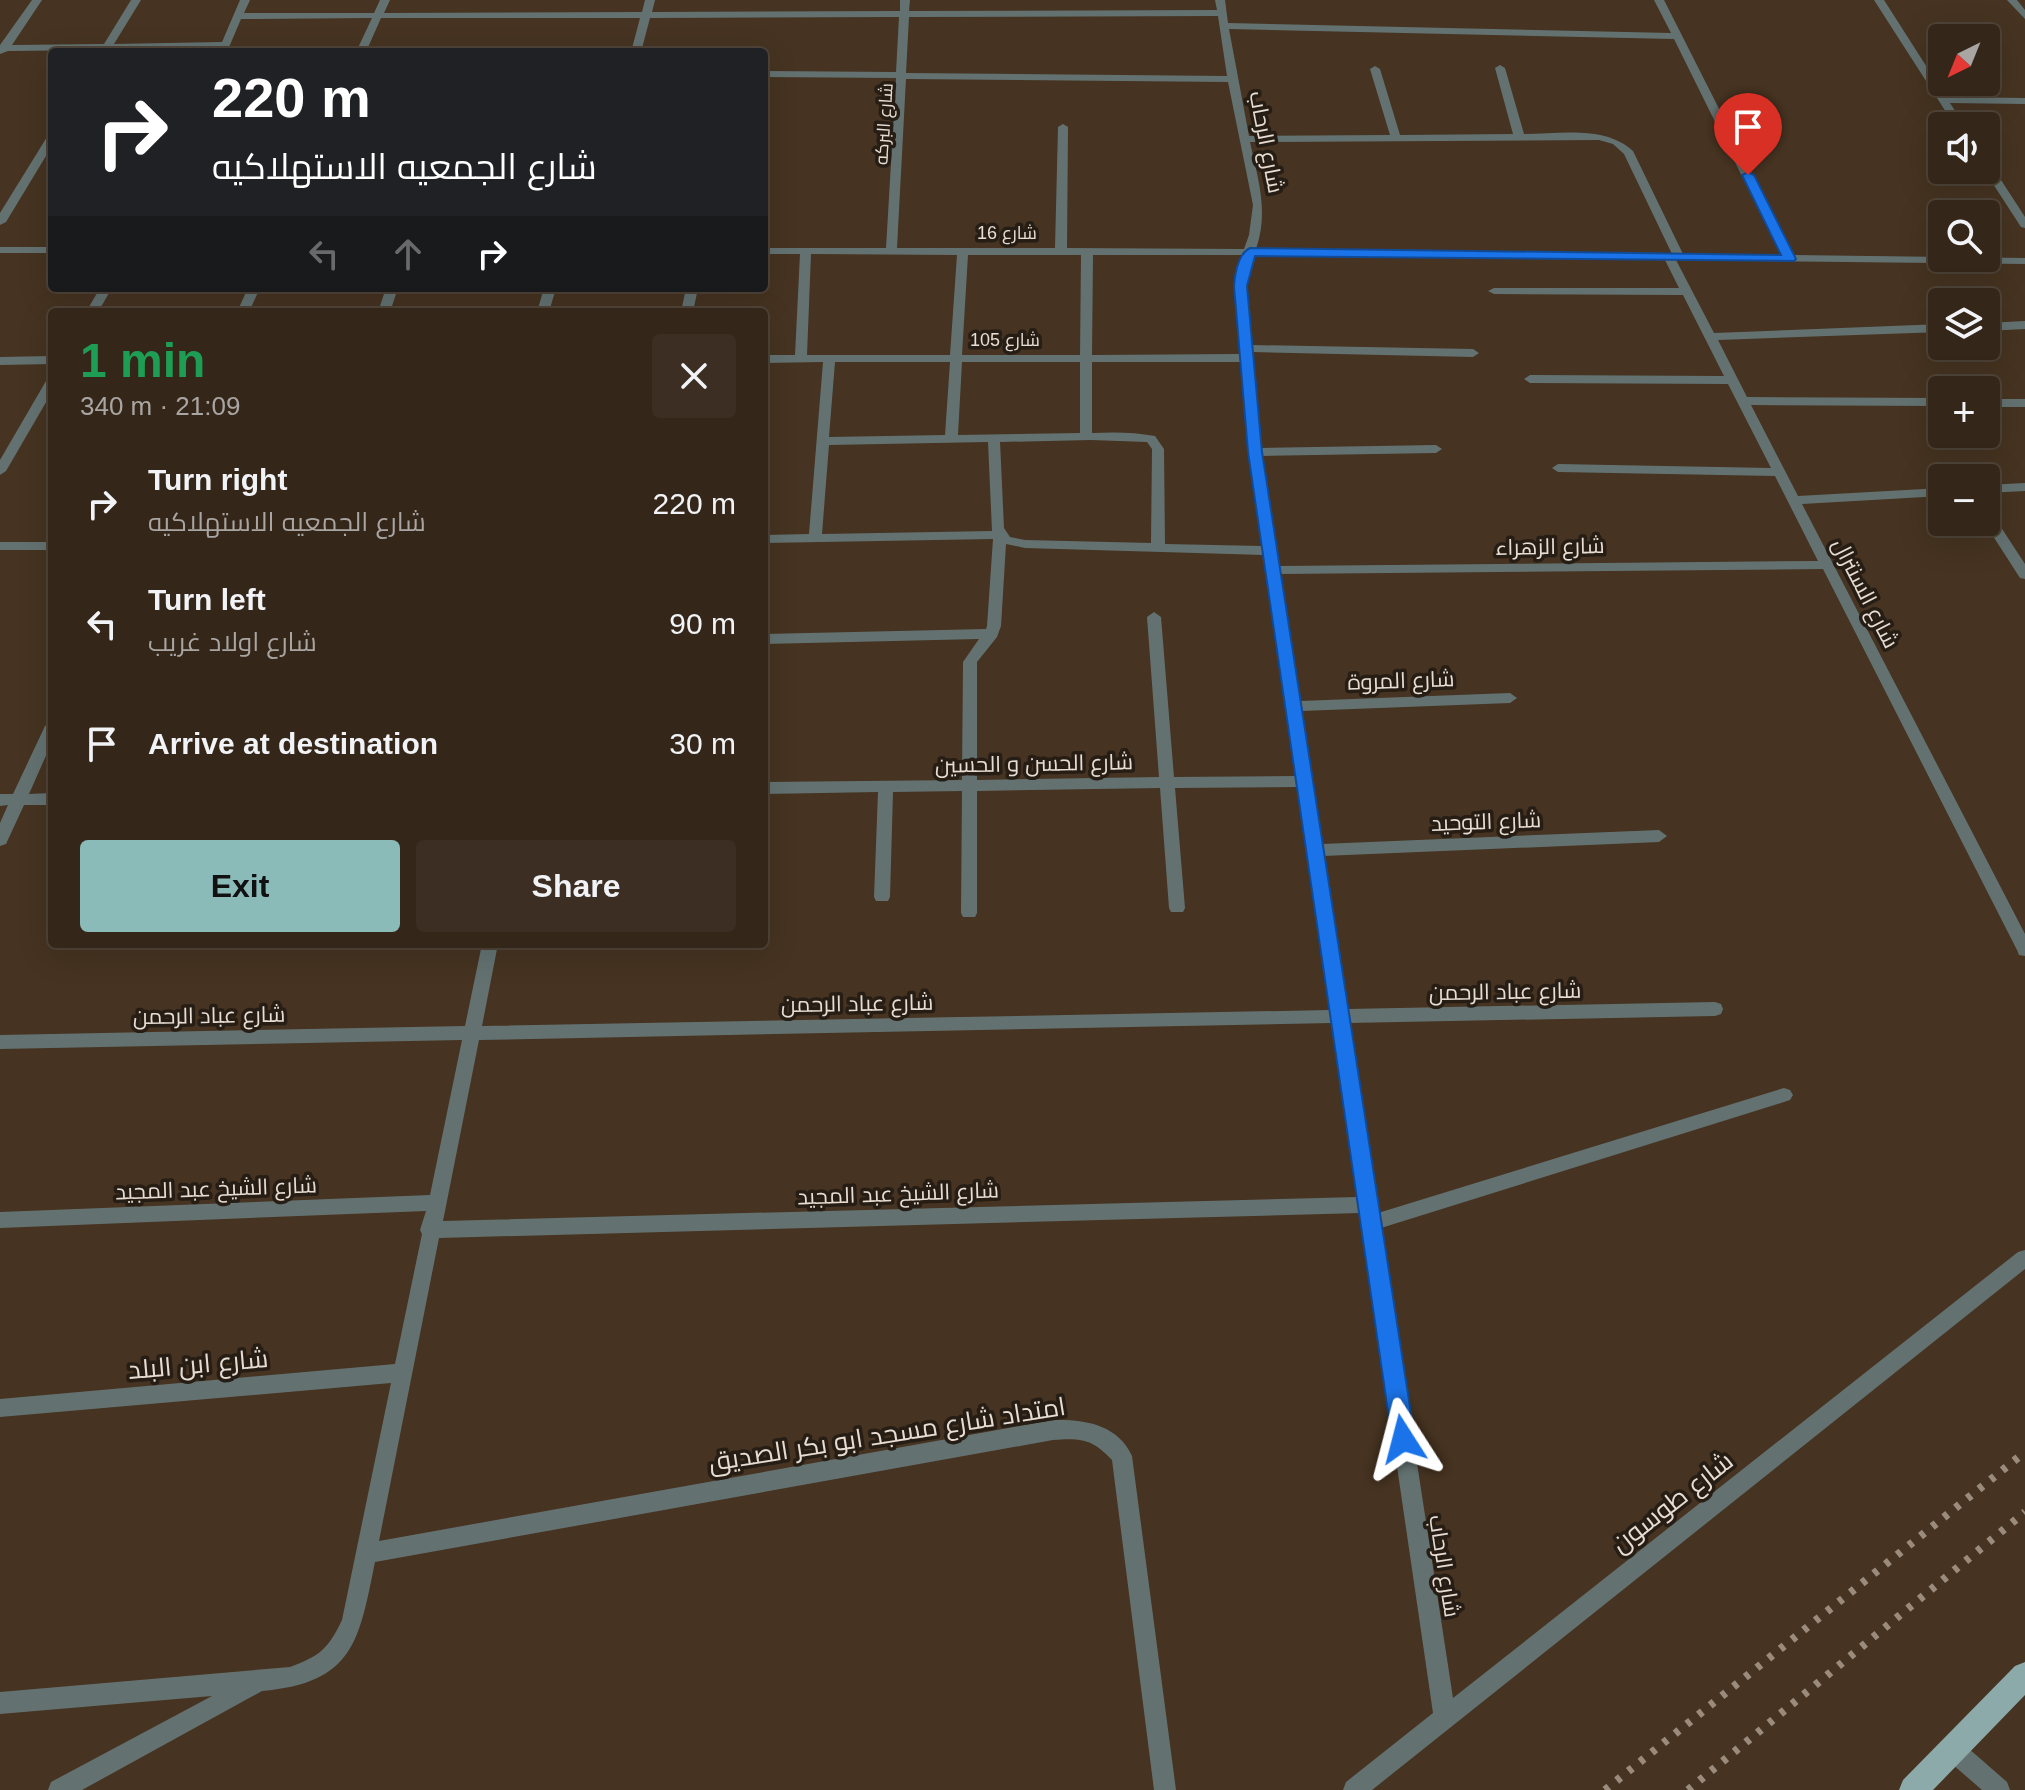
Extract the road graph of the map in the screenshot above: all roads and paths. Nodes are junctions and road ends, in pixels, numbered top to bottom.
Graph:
1 (37, 0) edge
2 (136, 0) edge
3 (245, 0) edge
4 (385, 0) edge
5 (650, 0) edge
6 (905, 0) edge
7 (999, 0) edge
8 (1101, 0) edge
9 (1659, 0) edge
10 (1879, 0) edge
11 (2012, 0) edge
12 (1222, 13) edge
13 (904, 14) junction
14 (998, 14) junction
15 (1102, 14) junction
16 (378, 15) junction
17 (646, 15) junction
18 (239, 16) junction
19 (2025, 16) edge
20 (1678, 36) junction
21 (106, 48) edge
22 (223, 48) edge
23 (363, 48) edge
24 (637, 48) edge
25 (2, 50) edge
26 (48, 50) edge
27 (1500, 68) dead end
28 (1375, 69) dead end
29 (903, 73) junction
30 (768, 74) edge
31 (1232, 79) junction
32 (1943, 100) junction
33 (2025, 101) edge
34 (1951, 112) edge
35 (1063, 127) dead end
36 (1519, 136) junction
37 (1396, 138) junction
38 (1245, 139) junction
39 (48, 144) edge
40 (1998, 184) edge
41 (0, 222) edge
42 (2025, 225) edge
43 (0, 250) edge
44 (48, 250) edge
45 (768, 251) edge
46 (806, 251) junction
47 (891, 251) junction
48 (963, 251) junction
49 (1061, 251) junction
50 (1087, 251) junction
51 (1250, 252) junction
52 (1674, 257) junction
53 (1789, 259) junction
54 (2025, 261) edge
55 (1494, 291) dead end
56 (1687, 292) junction
57 (2025, 325) edge
58 (2000, 326) edge
59 (1928, 329) edge
60 (1710, 337) junction
61 (1246, 353) junction
62 (1473, 353) dead end
63 (956, 358) junction
64 (1086, 358) junction
65 (768, 359) edge
66 (801, 359) junction
67 (829, 359) junction
68 (48, 360) edge
69 (0, 361) edge
70 (1530, 379) dead end
71 (1732, 380) junction
72 (48, 388) edge
73 (1743, 401) junction
74 (1928, 402) edge
75 (2000, 403) edge
76 (2025, 403) edge
77 (1086, 438) junction
78 (951, 439) junction
79 (994, 439) junction
80 (822, 441) junction
81 (1436, 449) dead end
82 (1255, 452) junction
83 (1558, 468) dead end
84 (0, 471) edge
85 (1780, 472) junction
86 (2025, 487) edge
87 (2000, 488) edge
88 (1928, 493) edge
89 (1793, 500) junction
90 (1000, 535) junction
91 (2000, 536) edge
92 (768, 539) edge
93 (815, 539) junction
94 (0, 546) edge
95 (48, 546) edge
96 (1158, 546) junction
97 (1270, 551) junction
98 (1827, 565) junction
99 (1272, 570) junction
100 (2025, 575) edge
101 (1154, 617) dead end
102 (992, 634) junction
103 (768, 639) edge
104 (1510, 698) dead end
105 (1293, 706) junction
106 (48, 735) edge
107 (1304, 781) junction
108 (1167, 783) junction
109 (971, 786) junction
110 (886, 787) junction
111 (768, 788) edge
112 (18, 799) junction
113 (48, 799) edge
114 (0, 800) edge
115 (1659, 836) dead end
116 (0, 840) edge
117 (1315, 850) junction
118 (882, 897) dead end
119 (1177, 908) dead end
120 (2025, 910) edge
121 (969, 913) dead end
122 (2009, 919) junction
123 (489, 948) edge
124 (2025, 950) edge
125 (1715, 1009) dead end
126 (1339, 1017) junction
127 (471, 1032) junction
128 (0, 1042) edge
129 (1784, 1095) dead end
130 (435, 1203) junction
131 (1369, 1214) junction
132 (0, 1220) edge
133 (429, 1230) junction
134 (2025, 1258) edge
135 (401, 1373) junction
136 (0, 1408) edge
137 (368, 1553) junction
138 (2025, 1676) edge
139 (259, 1682) junction
140 (0, 1703) edge
141 (1445, 1717) junction
142 (1952, 1749) junction
143 (59, 1790) edge
144 (1165, 1790) edge
145 (1354, 1790) edge
146 (1913, 1790) edge
147 (1999, 1790) edge

1 - 25 street
2 - 21 street
3 - 18 street
4 - 16 street
5 - 17 street
6 - 13 street, شارع البركه
7 - 14 street
8 - 15 street
9 - 20 street
10 - 32 street
11 - 19 street
12 - 15 street
12 - 20 street
12 - 31 street, شارع الرحاب
13 - 14 street
13 - 17 street
13 - 29 street, شارع البركه
14 - 15 street
16 - 17 street
16 - 18 street
16 - 23 street
17 - 24 street
18 - 22 street
20 - 53 street
25 - 26 street
27 - 36 street
28 - 37 street
29 - 30 street
29 - 31 street
29 - 47 street, شارع البركه
31 - 38 street, شارع الرحاب
32 - 33 street
32 - 34 street
35 - 49 street
36 - 37 street
36 - 52 street, شارع السنترال
37 - 38 street
38 - 51 street, شارع الرحاب
39 - 41 street
40 - 42 street
43 - 44 street
45 - 46 street, شارع 16
46 - 47 street, شارع 16
46 - 66 street
47 - 48 street, شارع 16
48 - 49 street, شارع 16
48 - 63 street
49 - 50 street, شارع 16
50 - 51 street, شارع 16
50 - 64 street
51 - 52 street, شارع 16
51 - 61 street, شارع الرحاب
52 - 53 street, شارع 16
52 - 56 street, شارع السنترال
53 - 54 street, شارع 16
55 - 56 street
56 - 60 street, شارع السنترال
57 - 58 street
59 - 60 street
60 - 71 street, شارع السنترال
61 - 62 street, شارع 105
61 - 64 street, شارع 105
61 - 82 street, شارع الرحاب
63 - 64 street, شارع 105
63 - 67 street, شارع 105
63 - 78 street
64 - 77 street
65 - 66 street, شارع 105
66 - 67 street, شارع 105
67 - 80 street
68 - 69 street
70 - 71 street
71 - 73 street, شارع السنترال
72 - 84 street
73 - 74 street
73 - 85 street, شارع السنترال
75 - 76 street
77 - 79 street
77 - 96 street
78 - 79 street
78 - 80 street
79 - 90 street
80 - 93 street
81 - 82 street
82 - 97 street, شارع الرحاب
83 - 85 street
85 - 89 street, شارع السنترال
86 - 87 street
88 - 89 street
89 - 98 street, شارع السنترال
90 - 93 street
90 - 96 street
90 - 102 street
91 - 100 street
92 - 93 street
94 - 95 street
96 - 97 street
97 - 99 street, شارع الرحاب
98 - 99 street, شارع الزهراء
98 - 122 street, شارع السنترال
99 - 105 street, شارع الرحاب
101 - 108 street
102 - 103 street
102 - 109 street
104 - 105 street, شارع المروة
105 - 107 street, شارع الرحاب
106 - 112 street
107 - 108 street, شارع الحسن و الحسين
107 - 117 street, شارع الرحاب
108 - 109 street, شارع الحسن و الحسين
108 - 119 street
109 - 110 street, شارع الحسن و الحسين
109 - 121 street
110 - 111 street, شارع الحسن و الحسين
110 - 118 street
112 - 113 street
112 - 114 street
112 - 116 street
115 - 117 street, شارع التوحيد
117 - 126 street, شارع الرحاب
120 - 122 street
122 - 124 street, شارع السنترال
123 - 127 street
125 - 126 street, شارع عباد الرحمن
126 - 127 street, شارع عباد الرحمن
126 - 131 street, شارع الرحاب
127 - 128 street, شارع عباد الرحمن
127 - 130 street
129 - 131 street, شارع الشيخ عبد المجيد
130 - 132 street, شارع الشيخ عبد المجيد
130 - 133 street
131 - 133 street, شارع الشيخ عبد المجيد
131 - 141 street, شارع الرحاب
133 - 135 street
134 - 141 street, شارع طوسون
135 - 136 street, شارع ابن البلد
135 - 137 street
137 - 139 street
137 - 144 street, امتداد شارع مسجد ابو بكر الصديق
138 - 142 main road
139 - 140 street
139 - 143 street
141 - 145 street, شارع طوسون
142 - 146 main road
142 - 147 street

